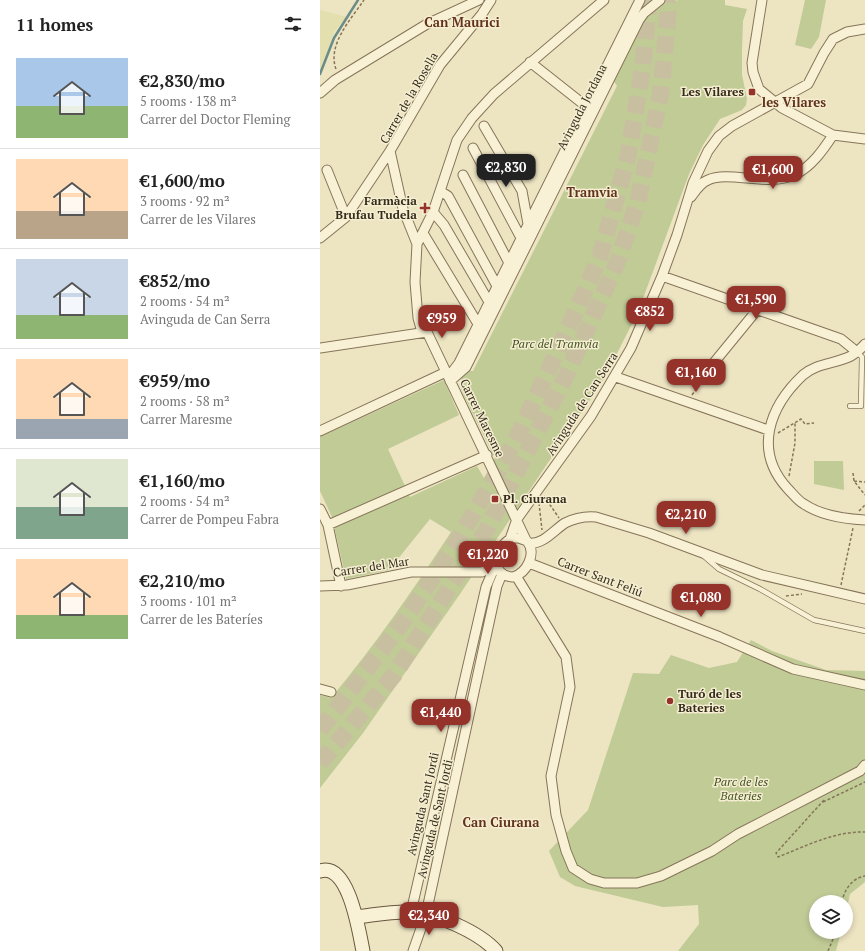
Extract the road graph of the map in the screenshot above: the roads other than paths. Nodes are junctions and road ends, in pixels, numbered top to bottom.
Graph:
1 (479, 0) edge
2 (491, 0) edge
3 (604, 0) edge
4 (640, 0) edge
5 (660, 0) edge
6 (762, 0) edge
7 (865, 29) edge
8 (530, 62) junction
9 (320, 93) edge
10 (773, 102) junction
11 (587, 107) junction
12 (484, 126) dead end
13 (833, 135) junction
14 (865, 139) edge
15 (473, 148) dead end
16 (390, 152) junction
17 (703, 160) junction
18 (327, 170) dead end
19 (463, 174) dead end
20 (714, 178) junction
21 (440, 191) junction
22 (686, 206) junction
23 (432, 212) junction
24 (346, 217) junction
25 (528, 224) junction
26 (423, 232) junction
27 (320, 238) edge
28 (521, 238) junction
29 (418, 244) junction
30 (509, 263) junction
31 (662, 276) junction
32 (497, 286) junction
33 (489, 302) junction
34 (756, 310) junction
35 (478, 324) junction
36 (422, 332) junction
37 (865, 344) edge
38 (320, 348) edge
39 (857, 352) junction
40 (712, 365) road end
41 (446, 372) junction
42 (616, 377) junction
43 (450, 382) junction
44 (850, 406) dead end
45 (320, 431) edge
46 (768, 435) junction
47 (487, 455) junction
48 (320, 509) edge
49 (518, 520) junction
50 (865, 520) edge
51 (328, 525) junction
52 (510, 539) junction
53 (527, 541) junction
54 (697, 550) junction
55 (529, 563) junction
56 (496, 564) junction
57 (502, 574) junction
58 (516, 576) junction
59 (320, 586) edge
60 (341, 586) junction
61 (865, 599) edge
62 (865, 631) edge
63 (865, 685) edge
64 (320, 689) edge
65 (331, 692) dead end
66 (865, 766) edge
67 (320, 871) edge
68 (411, 912) junction
69 (426, 914) junction
70 (356, 917) junction
71 (363, 951) edge
72 (413, 951) edge
73 (496, 951) edge

1 - 9 street
2 - 16 street, Carrer de la Rosella
3 - 8 street
4 - 11 street, Avinguda Jordana
5 - 43 street, Avinguda Jordana
6 - 10 street
7 - 10 street, Avinguda de Can Serra
8 - 11 street
8 - 21 street
10 - 13 street
10 - 17 street, Avinguda de Can Serra
11 - 25 street, Avinguda Jordana
12 - 25 street
13 - 14 street
13 - 20 street
15 - 28 street
16 - 24 street
16 - 29 street, Carrer de la Rosella
17 - 20 street
17 - 22 street, Avinguda de Can Serra
18 - 24 street
19 - 30 street
20 - 22 street
21 - 23 street
21 - 32 street
22 - 31 street, Avinguda de Can Serra
23 - 26 street
23 - 33 street
24 - 27 street
25 - 28 street, Avinguda Jordana
26 - 29 street
26 - 35 street
28 - 30 street, Avinguda Jordana
29 - 36 street
30 - 32 street, Avinguda Jordana
31 - 34 street
31 - 42 street, Avinguda de Can Serra
32 - 33 street, Avinguda Jordana
33 - 35 street, Avinguda Jordana
34 - 39 street
34 - 40 street
35 - 43 street, Avinguda Jordana
36 - 38 street
36 - 41 street, Carrer Maresme
37 - 39 street
39 - 44 lane
39 - 46 street
41 - 43 street, Carrer Maresme
41 - 45 street
42 - 46 street
42 - 49 street, Avinguda de Can Serra
43 - 47 street, Carrer Maresme
46 - 50 street
47 - 49 street, Carrer Maresme
47 - 51 street
48 - 51 street
49 - 52 street
49 - 53 street, Carrer Maresme
51 - 60 street
52 - 53 street
52 - 56 street
53 - 54 street
53 - 55 street
54 - 61 street
54 - 62 lane
55 - 58 street
55 - 63 street, Carrer Sant Feliú
56 - 57 street
56 - 60 street, Carrer del Mar
56 - 68 street, Avinguda Sant Jordi
57 - 58 street
57 - 69 street, Avinguda de Sant Jordi
58 - 66 street
59 - 60 street, Carrer del Mar
64 - 65 street
67 - 70 street
68 - 69 street
68 - 70 street
69 - 72 street, Avinguda de Sant Jordi
69 - 73 street
70 - 71 street

